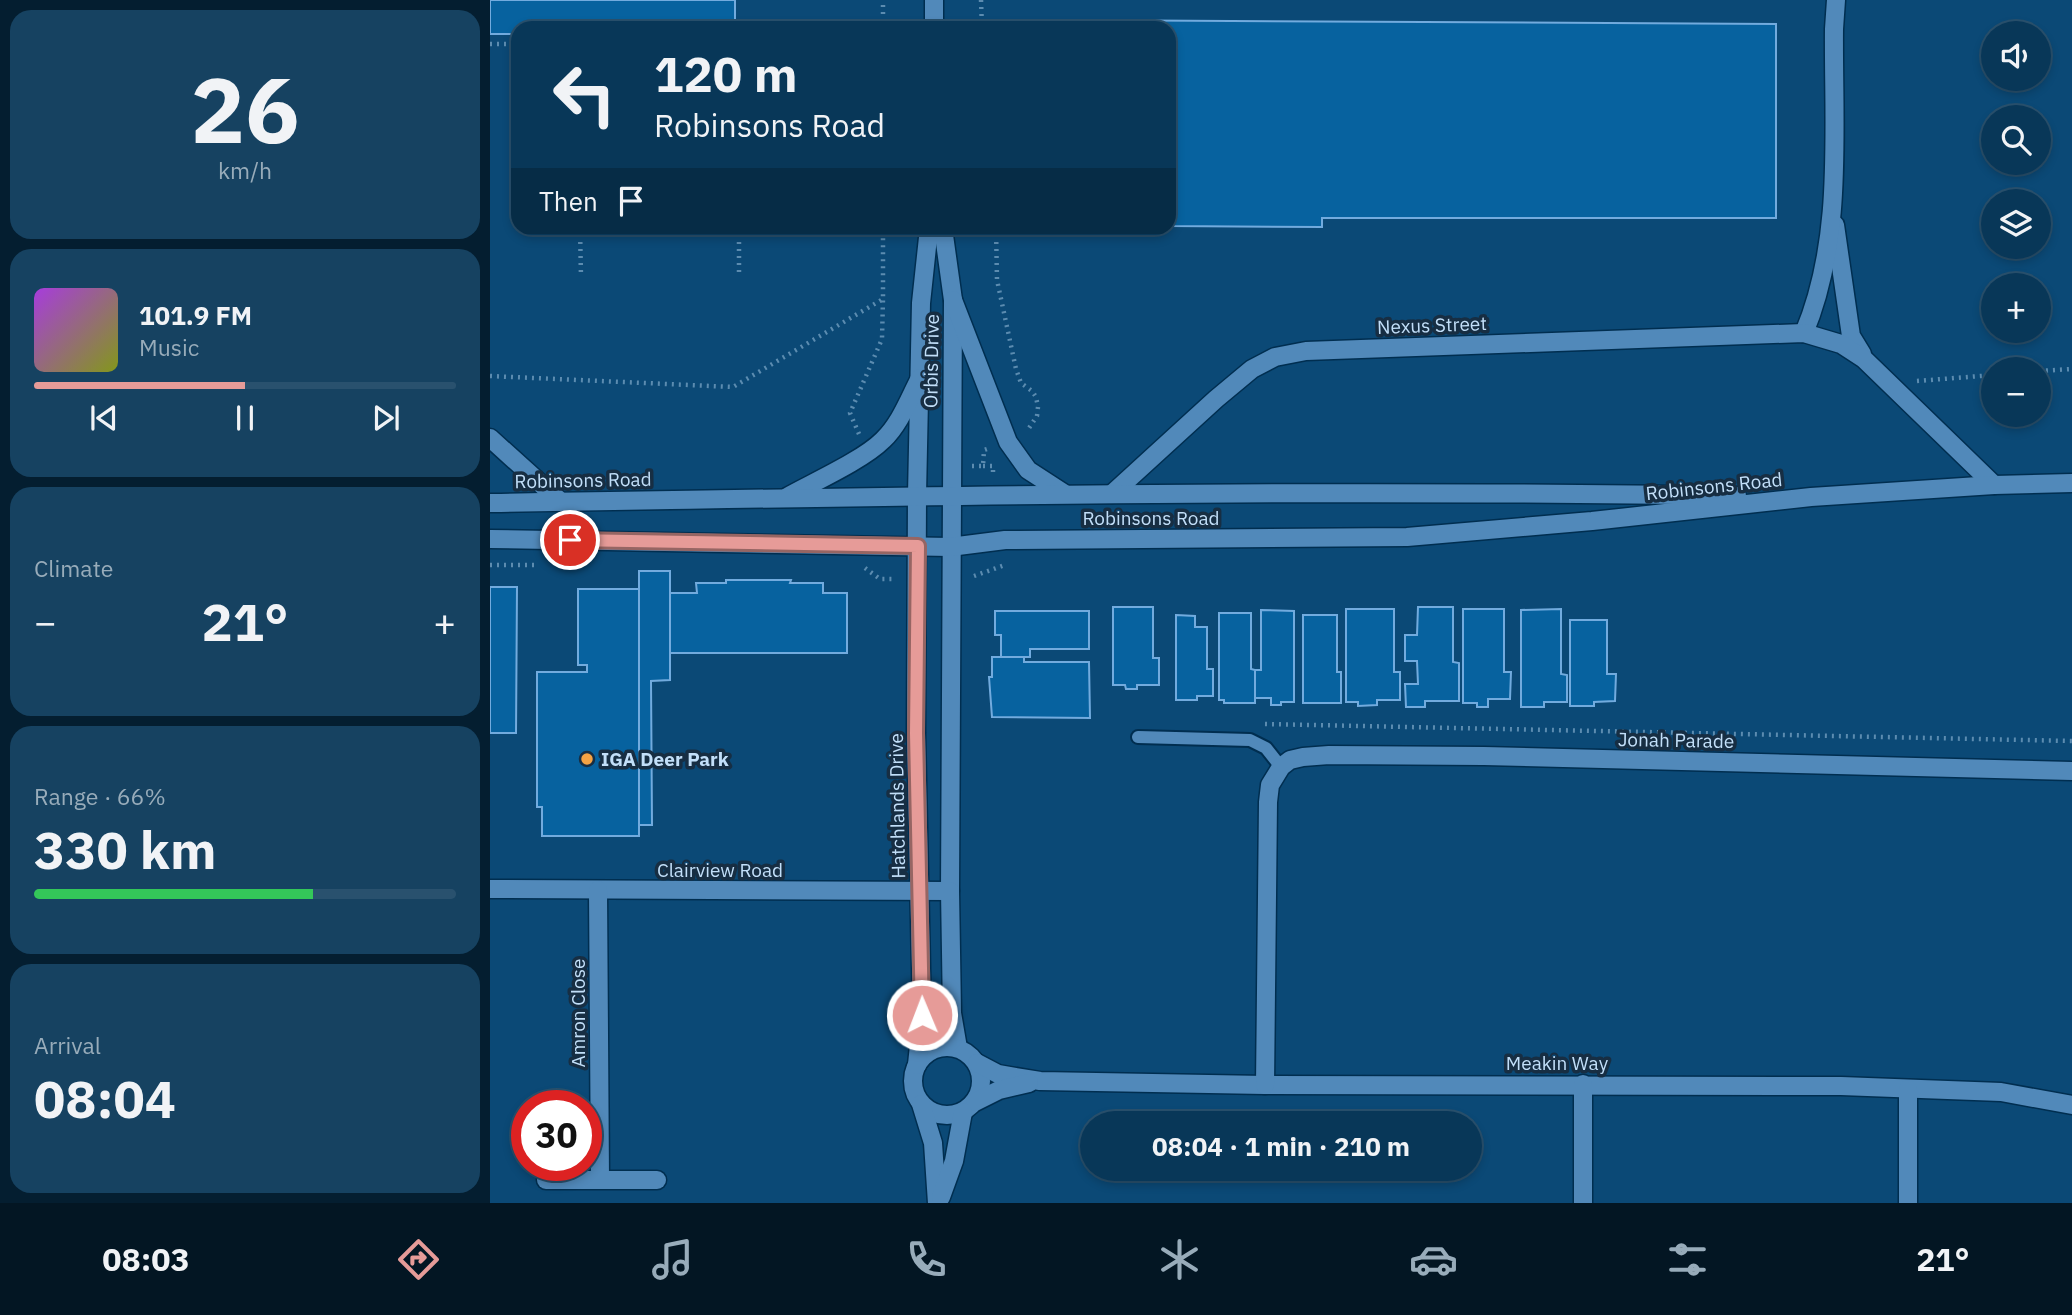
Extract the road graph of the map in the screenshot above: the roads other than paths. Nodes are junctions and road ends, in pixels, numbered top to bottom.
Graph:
1 (934, 0) edge
2 (1836, 0) edge
3 (934, 21) edge
4 (1832, 208) junction
5 (928, 235) edge
6 (944, 235) edge
7 (953, 300) junction
8 (1804, 333) junction
9 (1864, 359) junction
10 (920, 378) junction
11 (490, 438) edge
12 (2072, 483) edge
13 (1994, 485) junction
14 (1065, 494) junction
15 (1112, 494) junction
16 (917, 495) junction
17 (951, 495) junction
18 (787, 497) junction
19 (1811, 497) junction
20 (561, 502) junction
21 (490, 503) edge
22 (490, 539) edge
23 (918, 546) junction
24 (950, 547) junction
25 (1138, 737) dead end
26 (1281, 767) junction
27 (2072, 771) edge
28 (490, 889) edge
29 (598, 890) junction
30 (950, 891) junction
31 (919, 892) junction
32 (958, 1048) junction
33 (977, 1063) junction
34 (917, 1065) junction
35 (1040, 1081) junction
36 (1583, 1084) junction
37 (1265, 1085) junction
38 (1908, 1088) junction
39 (599, 1090) edge
40 (921, 1104) junction
41 (2072, 1105) edge
42 (969, 1107) junction
43 (602, 1179) edge
44 (657, 1180) dead end
45 (938, 1203) edge
46 (1583, 1203) edge
47 (1908, 1203) edge

1 - 3 street
2 - 4 street, Nexus Street
4 - 8 street, Nexus Street
4 - 9 street, Nexus Street
5 - 10 street, Orbis Drive
6 - 7 street, Orbis Drive
7 - 14 street
7 - 17 street, Orbis Drive
8 - 9 street, Nexus Street
8 - 15 street, Nexus Street
9 - 13 street, Nexus Street
10 - 16 street, Orbis Drive
10 - 18 street
11 - 20 street
12 - 13 street, Robinsons Road
13 - 19 street, Robinsons Road
14 - 15 street, Robinsons Road
14 - 17 street, Robinsons Road
15 - 19 street, Robinsons Road
16 - 17 street, Robinsons Road
16 - 18 street, Robinsons Road
16 - 23 street, Orbis Drive
17 - 24 street, Orbis Drive
18 - 20 street, Robinsons Road
19 - 24 street, Robinsons Road
20 - 21 street, Robinsons Road
22 - 23 street, Robinsons Road
23 - 24 street, Robinsons Road
23 - 31 street, Hatchlands Drive
24 - 30 street
25 - 26 lane
26 - 27 street, Jonah Parade
26 - 37 street
28 - 29 street, Clairview Road
29 - 31 street, Clairview Road
29 - 39 street, Amron Close
30 - 31 street, Clairview Road
30 - 32 street
31 - 34 street, Hatchlands Drive
32 - 33 street
32 - 34 street
33 - 35 street, Meakin Way
33 - 42 street
34 - 40 street
35 - 37 street, Meakin Way
35 - 42 street, Meakin Way
36 - 37 street, Meakin Way
36 - 38 street, Meakin Way
36 - 46 street
38 - 41 street, Meakin Way
38 - 47 street
40 - 42 street
40 - 45 street
42 - 45 street
43 - 44 street

